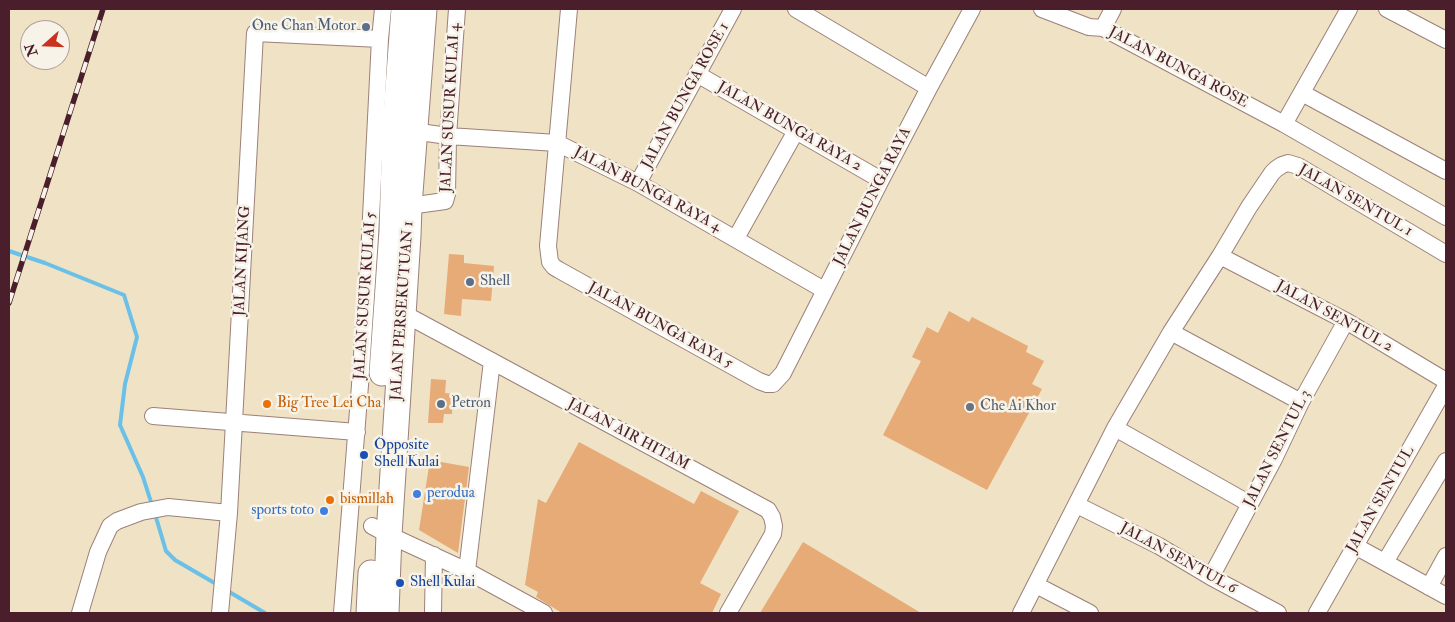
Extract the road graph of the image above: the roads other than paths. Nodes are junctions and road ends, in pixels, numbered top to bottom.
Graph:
1 (383, 9) edge
2 (404, 9) edge
3 (424, 9) edge
4 (457, 9) edge
5 (569, 9) edge
6 (733, 9) edge
7 (796, 9) edge
8 (972, 9) edge
9 (1042, 9) edge
10 (1113, 9) edge
11 (1349, 9) edge
12 (1387, 9) edge
13 (1103, 28) junction
14 (1446, 38) edge
15 (380, 39) junction
16 (698, 74) junction
17 (929, 88) junction
18 (1302, 93) junction
19 (1284, 124) junction
20 (405, 129) junction
21 (796, 131) junction
22 (448, 136) junction
23 (557, 143) junction
24 (1445, 168) edge
25 (881, 180) junction
26 (638, 183) junction
27 (409, 206) junction
28 (1446, 217) edge
29 (736, 238) junction
30 (1446, 254) edge
31 (1220, 256) junction
32 (824, 290) junction
33 (394, 309) junction
34 (1346, 322) junction
35 (1171, 332) junction
36 (492, 361) junction
37 (1446, 382) edge
38 (773, 384) joint
39 (1446, 386) edge
40 (1302, 402) junction
41 (153, 416) dead end
42 (234, 422) junction
43 (1115, 428) junction
44 (357, 432) junction
45 (1446, 461) edge
46 (1250, 504) junction
47 (1077, 505) junction
48 (229, 513) junction
49 (381, 530) junction
50 (1355, 546) junction
51 (434, 555) junction
52 (1446, 556) edge
53 (1385, 562) junction
54 (467, 571) junction
55 (1210, 577) junction
56 (1036, 585) junction
57 (1429, 587) junction
58 (1446, 596) edge
59 (80, 613) edge
60 (220, 613) edge
61 (342, 613) edge
62 (369, 613) edge
63 (386, 613) edge
64 (433, 613) edge
65 (544, 613) edge
66 (728, 613) edge
67 (1021, 613) edge
68 (1090, 613) edge
69 (1278, 613) edge
70 (1317, 613) edge

1 - 15 street, JALAN SUSUR KULAI 5
2 - 20 highway, JALAN PERSEKUTUAN 1
3 - 20 highway, JALAN PERSEKUTUAN 1
4 - 22 street, JALAN SUSUR KULAI 4
5 - 23 street
6 - 16 street, JALAN BUNGA ROSE 1
7 - 17 street
8 - 17 street, JALAN BUNGA RAYA
9 - 13 street, JALAN BUNGA ROSE
10 - 13 street
11 - 18 street
12 - 14 street
13 - 19 street, JALAN BUNGA ROSE
15 - 42 street, JALAN KIJANG
15 - 44 street, JALAN SUSUR KULAI 5
16 - 21 street, JALAN BUNGA RAYA 2
16 - 26 street, JALAN BUNGA ROSE 1
17 - 25 street, JALAN BUNGA RAYA
18 - 19 street
18 - 24 street
19 - 28 street
20 - 22 street, JALAN BUNGA RAYA 4
20 - 27 highway, JALAN PERSEKUTUAN 1
20 - 33 highway, JALAN PERSEKUTUAN 1
21 - 25 street, JALAN BUNGA RAYA 2
21 - 29 street
22 - 23 street, JALAN BUNGA RAYA 4
22 - 27 street, JALAN SUSUR KULAI 4
23 - 26 street, JALAN BUNGA RAYA 4
23 - 38 street, JALAN BUNGA RAYA 5
25 - 32 street, JALAN BUNGA RAYA
26 - 29 street, JALAN BUNGA RAYA 4
27 - 33 highway, JALAN PERSEKUTUAN 1
29 - 32 street, JALAN BUNGA RAYA 4
30 - 31 street, JALAN SENTUL 1
31 - 34 street, JALAN SENTUL 2
31 - 35 street
32 - 38 street, JALAN BUNGA RAYA
33 - 36 street, JALAN AIR HITAM
33 - 49 highway, JALAN PERSEKUTUAN 1
34 - 37 street, JALAN SENTUL 2
34 - 40 street, JALAN SENTUL 3
35 - 40 street
35 - 43 street
36 - 54 street
36 - 66 street, JALAN AIR HITAM
39 - 50 street, JALAN SENTUL
40 - 46 street, JALAN SENTUL 3
41 - 42 street
42 - 44 street
42 - 48 street, JALAN KIJANG
43 - 46 street
43 - 47 street
44 - 61 street, JALAN SUSUR KULAI 5
45 - 53 street
46 - 55 street, JALAN SENTUL 3
47 - 55 street, JALAN SENTUL 6
47 - 56 street
48 - 59 street
48 - 60 street, JALAN KIJANG
49 - 51 street
49 - 62 highway, JALAN PERSEKUTUAN 1
49 - 63 highway, JALAN PERSEKUTUAN 1
50 - 53 street
50 - 70 street, JALAN SENTUL
51 - 54 street
51 - 64 street
52 - 57 street
53 - 57 street
54 - 65 street
55 - 69 street, JALAN SENTUL 6
56 - 67 street
56 - 68 street
57 - 58 street

